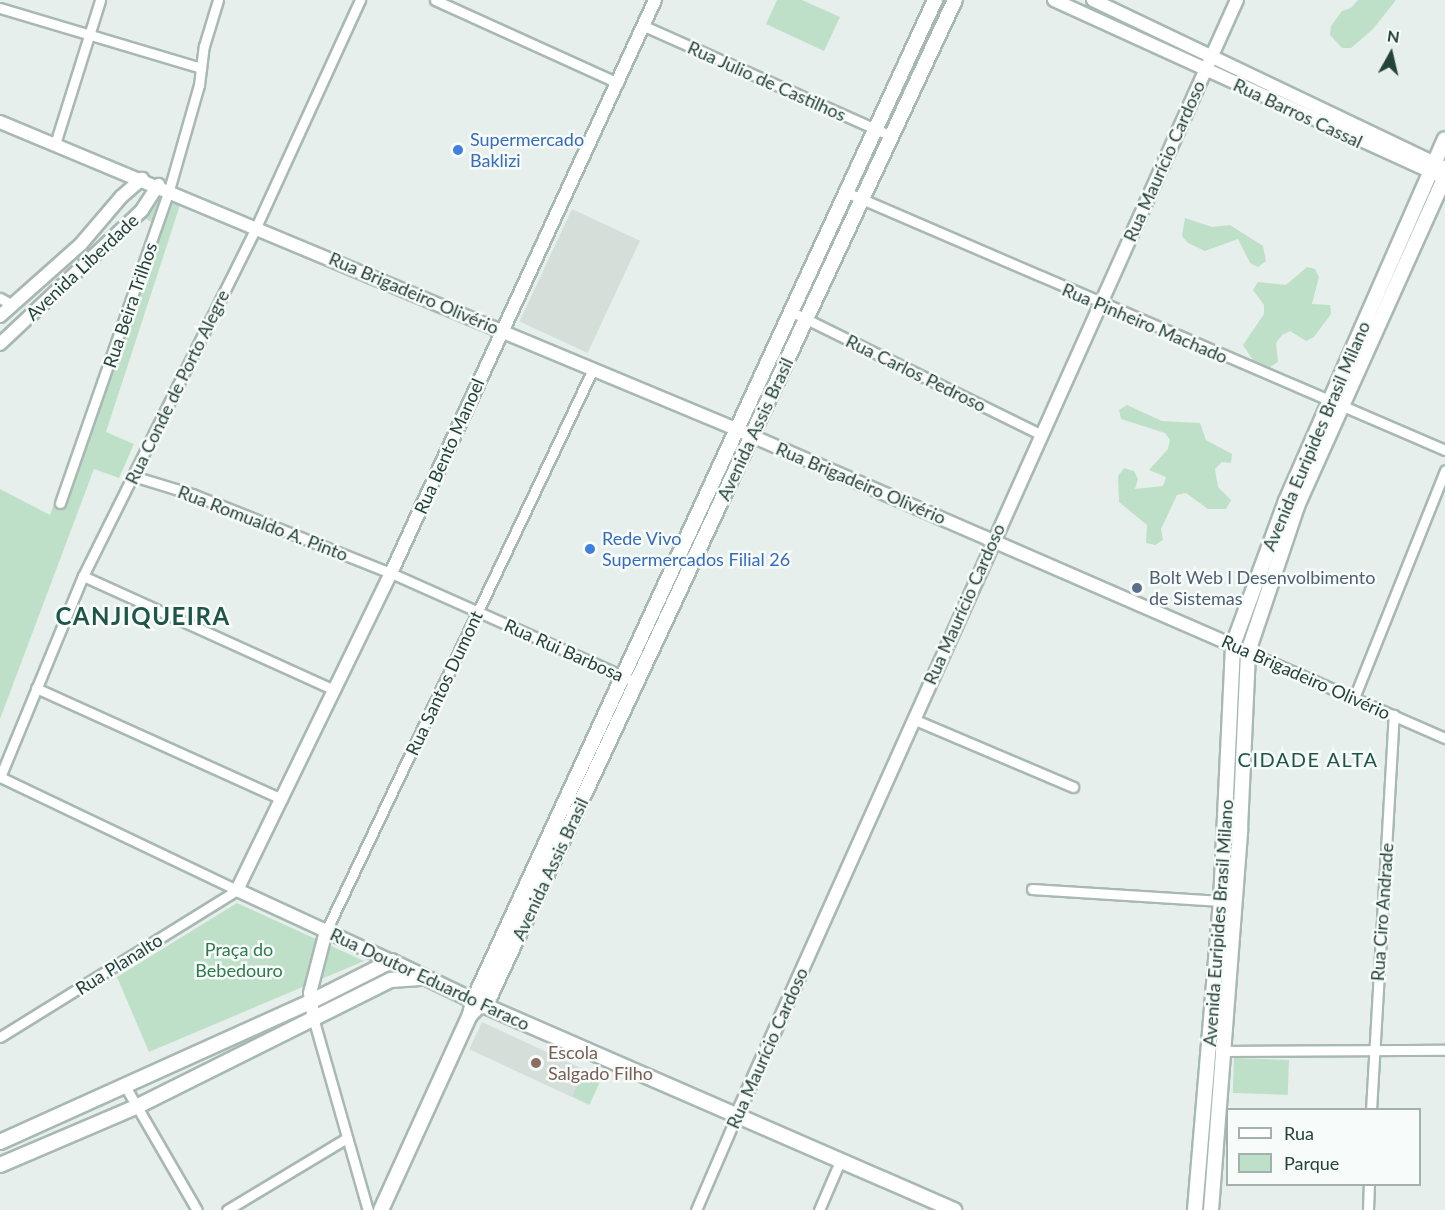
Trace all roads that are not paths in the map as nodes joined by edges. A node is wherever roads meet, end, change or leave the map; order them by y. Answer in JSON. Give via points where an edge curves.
{"nodes":[{"id":1,"x":100,"y":0,"type":"edge"},
{"id":2,"x":218,"y":0,"type":"edge"},
{"id":3,"x":360,"y":0,"type":"edge"},
{"id":4,"x":435,"y":0,"type":"edge"},
{"id":5,"x":655,"y":0,"type":"edge"},
{"id":6,"x":935,"y":0,"type":"edge"},
{"id":7,"x":955,"y":0,"type":"edge"},
{"id":8,"x":1054,"y":0,"type":"edge"},
{"id":9,"x":1093,"y":0,"type":"edge"},
{"id":10,"x":1237,"y":0,"type":"edge"},
{"id":11,"x":1105,"y":6,"type":"junction"},
{"id":12,"x":0,"y":8,"type":"edge"},
{"id":13,"x":1097,"y":20,"type":"junction"},
{"id":14,"x":644,"y":26,"type":"junction"},
{"id":15,"x":88,"y":37,"type":"junction"},
{"id":16,"x":1211,"y":57,"type":"junction"},
{"id":17,"x":201,"y":68,"type":"junction"},
{"id":18,"x":1205,"y":70,"type":"junction"},
{"id":19,"x":618,"y":83,"type":"junction"},
{"id":20,"x":1305,"y":101,"type":"junction"},
{"id":21,"x":1299,"y":113,"type":"junction"},
{"id":22,"x":0,"y":122,"type":"edge"},
{"id":23,"x":876,"y":131,"type":"junction"},
{"id":24,"x":891,"y":136,"type":"junction"},
{"id":25,"x":1445,"y":139,"type":"edge"},
{"id":26,"x":56,"y":144,"type":"junction"},
{"id":27,"x":1437,"y":168,"type":"edge"},
{"id":28,"x":1445,"y":176,"type":"edge"},
{"id":29,"x":142,"y":179,"type":"junction"},
{"id":30,"x":163,"y":187,"type":"junction"},
{"id":31,"x":848,"y":193,"type":"junction"},
{"id":32,"x":862,"y":199,"type":"junction"},
{"id":33,"x":256,"y":227,"type":"junction"},
{"id":34,"x":1398,"y":264,"type":"junction"},
{"id":35,"x":50,"y":272,"type":"junction"},
{"id":36,"x":63,"y":285,"type":"junction"},
{"id":37,"x":0,"y":298,"type":"edge"},
{"id":38,"x":1099,"y":304,"type":"junction"},
{"id":39,"x":12,"y":305,"type":"junction"},
{"id":40,"x":792,"y":312,"type":"junction"},
{"id":41,"x":0,"y":316,"type":"edge"},
{"id":42,"x":806,"y":319,"type":"junction"},
{"id":43,"x":501,"y":330,"type":"junction"},
{"id":44,"x":0,"y":344,"type":"edge"},
{"id":45,"x":593,"y":369,"type":"junction"},
{"id":46,"x":1336,"y":404,"type":"junction"},
{"id":47,"x":738,"y":430,"type":"junction"},
{"id":48,"x":1040,"y":434,"type":"junction"},
{"id":49,"x":752,"y":436,"type":"junction"},
{"id":50,"x":1445,"y":450,"type":"edge"},
{"id":51,"x":1445,"y":471,"type":"edge"},
{"id":52,"x":133,"y":476,"type":"junction"},
{"id":53,"x":60,"y":503,"type":"dead end"},
{"id":54,"x":1292,"y":503,"type":"junction"},
{"id":55,"x":992,"y":540,"type":"junction"},
{"id":56,"x":391,"y":573,"type":"junction"},
{"id":57,"x":83,"y":576,"type":"junction"},
{"id":58,"x":666,"y":584,"type":"junction"},
{"id":59,"x":680,"y":591,"type":"junction"},
{"id":60,"x":477,"y":612,"type":"junction"},
{"id":61,"x":1233,"y":645,"type":"junction"},
{"id":62,"x":1248,"y":652,"type":"junction"},
{"id":63,"x":624,"y":677,"type":"junction"},
{"id":64,"x":638,"y":683,"type":"junction"},
{"id":65,"x":36,"y":688,"type":"junction"},
{"id":66,"x":334,"y":690,"type":"junction"},
{"id":67,"x":1354,"y":698,"type":"junction"},
{"id":68,"x":1394,"y":715,"type":"junction"},
{"id":69,"x":913,"y":719,"type":"junction"},
{"id":70,"x":1445,"y":738,"type":"edge"},
{"id":71,"x":0,"y":777,"type":"edge"},
{"id":72,"x":576,"y":780,"type":"junction"},
{"id":73,"x":589,"y":787,"type":"junction"},
{"id":74,"x":1073,"y":787,"type":"dead end"},
{"id":75,"x":282,"y":799,"type":"junction"},
{"id":76,"x":1226,"y":828,"type":"junction"},
{"id":77,"x":1240,"y":829,"type":"junction"},
{"id":78,"x":1032,"y":889,"type":"dead end"},
{"id":79,"x":237,"y":890,"type":"junction"},
{"id":80,"x":1221,"y":901,"type":"junction"},
{"id":81,"x":517,"y":923,"type":"junction"},
{"id":82,"x":326,"y":931,"type":"junction"},
{"id":83,"x":391,"y":961,"type":"junction"},
{"id":84,"x":428,"y":979,"type":"junction"},
{"id":85,"x":1213,"y":983,"type":"junction"},
{"id":86,"x":1228,"y":984,"type":"junction"},
{"id":87,"x":310,"y":1002,"type":"junction"},
{"id":88,"x":475,"y":1007,"type":"junction"},
{"id":89,"x":314,"y":1021,"type":"junction"},
{"id":90,"x":0,"y":1037,"type":"edge"},
{"id":91,"x":1209,"y":1050,"type":"junction"},
{"id":92,"x":1373,"y":1050,"type":"junction"},
{"id":93,"x":1445,"y":1050,"type":"edge"},
{"id":94,"x":1224,"y":1051,"type":"junction"},
{"id":95,"x":125,"y":1086,"type":"junction"},
{"id":96,"x":1205,"y":1098,"type":"junction"},
{"id":97,"x":1220,"y":1100,"type":"junction"},
{"id":98,"x":136,"y":1107,"type":"junction"},
{"id":99,"x":1371,"y":1108,"type":"edge"},
{"id":100,"x":737,"y":1114,"type":"junction"},
{"id":101,"x":347,"y":1138,"type":"junction"},
{"id":102,"x":0,"y":1142,"type":"edge"},
{"id":103,"x":841,"y":1159,"type":"junction"},
{"id":104,"x":0,"y":1165,"type":"edge"},
{"id":105,"x":1369,"y":1186,"type":"edge"},
{"id":106,"x":1195,"y":1209,"type":"edge"},
{"id":107,"x":1211,"y":1209,"type":"edge"},
{"id":108,"x":197,"y":1210,"type":"edge"},
{"id":109,"x":227,"y":1210,"type":"edge"},
{"id":110,"x":368,"y":1210,"type":"edge"},
{"id":111,"x":381,"y":1210,"type":"edge"},
{"id":112,"x":696,"y":1210,"type":"edge"},
{"id":113,"x":819,"y":1210,"type":"edge"},
{"id":114,"x":954,"y":1210,"type":"edge"},
{"id":115,"x":1368,"y":1210,"type":"edge"}],
"edges":[{"from":1,"to":15,"type":"street"},
{"from":2,"to":17,"type":"street","name":"Rua Beira Trilhos"},
{"from":3,"to":33,"type":"street","name":"Rua Conde de Porto Alegre"},
{"from":4,"to":19,"type":"street"},
{"from":5,"to":14,"type":"street","name":"Rua Bento Manoel"},
{"from":6,"to":23,"type":"main road","name":"Avenida Assis Brasil"},
{"from":7,"to":24,"type":"main road","name":"Avenida Assis Brasil"},
{"from":8,"to":13,"type":"street","name":"Rua Barros Cassal"},
{"from":9,"to":11,"type":"street","name":"Rua Barros Cassal"},
{"from":10,"to":16,"type":"street","name":"Rua Maurício Cardoso"},
{"from":11,"to":13,"type":"street"},
{"from":11,"to":16,"type":"street","name":"Rua Barros Cassal"},
{"from":12,"to":15,"type":"street"},
{"from":13,"to":18,"type":"street","name":"Rua Barros Cassal"},
{"from":14,"to":19,"type":"street","name":"Rua Bento Manoel"},
{"from":14,"to":23,"type":"street","name":"Rua Julio de Castilhos"},
{"from":15,"to":17,"type":"street"},
{"from":15,"to":26,"type":"street"},
{"from":16,"to":18,"type":"street","name":"Rua Maurício Cardoso"},
{"from":16,"to":20,"type":"street","name":"Rua Barros Cassal"},
{"from":17,"to":30,"type":"street","name":"Rua Beira Trilhos"},
{"from":18,"to":21,"type":"street","name":"Rua Barros Cassal"},
{"from":18,"to":38,"type":"street","name":"Rua Maurício Cardoso"},
{"from":19,"to":43,"type":"street","name":"Rua Bento Manoel"},
{"from":20,"to":21,"type":"street"},
{"from":20,"to":27,"type":"street","name":"Rua Barros Cassal"},
{"from":21,"to":27,"type":"street","name":"Rua Barros Cassal"},
{"from":22,"to":26,"type":"street","name":"Rua Brigadeiro Olivério"},
{"from":23,"to":24,"type":"street","name":"Rua Julio de Castilhos"},
{"from":23,"to":31,"type":"main road","name":"Avenida Assis Brasil"},
{"from":24,"to":32,"type":"main road","name":"Avenida Assis Brasil"},
{"from":25,"to":27,"type":"main road","name":"Avenida Euripides Brasil Milano"},
{"from":26,"to":29,"type":"street","name":"Rua Brigadeiro Olivério"},
{"from":27,"to":28,"type":"street","name":"Rua Barros Cassal"},
{"from":27,"to":34,"type":"main road","name":"Avenida Euripides Brasil Milano"},
{"from":28,"to":34,"type":"main road","name":"Avenida Euripides Brasil Milano"},
{"from":29,"to":30,"type":"street","name":"Rua Brigadeiro Olivério"},
{"from":29,"to":35,"type":"street","name":"Avenida Liberdade"},
{"from":30,"to":33,"type":"street","name":"Rua Brigadeiro Olivério"},
{"from":30,"to":36,"type":"street","name":"Avenida Liberdade"},
{"from":30,"to":53,"type":"street","name":"Rua Beira Trilhos"},
{"from":31,"to":32,"type":"street","name":"Rua Pinheiro Machado"},
{"from":31,"to":40,"type":"main road","name":"Avenida Assis Brasil"},
{"from":32,"to":38,"type":"street","name":"Rua Pinheiro Machado"},
{"from":32,"to":42,"type":"main road","name":"Avenida Assis Brasil"},
{"from":33,"to":43,"type":"street","name":"Rua Brigadeiro Olivério"},
{"from":33,"to":52,"type":"street","name":"Rua Conde de Porto Alegre"},
{"from":34,"to":46,"type":"main road","name":"Avenida Euripides Brasil Milano"},
{"from":35,"to":36,"type":"street"},
{"from":35,"to":39,"type":"street","name":"Avenida Liberdade"},
{"from":36,"to":44,"type":"street","name":"Avenida Liberdade"},
{"from":37,"to":39,"type":"street"},
{"from":38,"to":46,"type":"street","name":"Rua Pinheiro Machado"},
{"from":38,"to":48,"type":"street","name":"Rua Maurício Cardoso"},
{"from":39,"to":41,"type":"street","name":"Avenida Liberdade"},
{"from":40,"to":42,"type":"street","name":"Rua Carlos Pedroso"},
{"from":40,"to":47,"type":"main road","name":"Avenida Assis Brasil"},
{"from":42,"to":48,"type":"street","name":"Rua Carlos Pedroso"},
{"from":42,"to":49,"type":"main road","name":"Avenida Assis Brasil"},
{"from":43,"to":45,"type":"street","name":"Rua Brigadeiro Olivério"},
{"from":43,"to":56,"type":"street","name":"Rua Bento Manoel"},
{"from":45,"to":47,"type":"street","name":"Rua Brigadeiro Olivério"},
{"from":45,"to":60,"type":"street","name":"Rua Santos Dumont"},
{"from":46,"to":50,"type":"street","name":"Rua Pinheiro Machado"},
{"from":46,"to":54,"type":"main road","name":"Avenida Euripides Brasil Milano"},
{"from":47,"to":49,"type":"street","name":"Rua Brigadeiro Olivério"},
{"from":47,"to":58,"type":"main road","name":"Avenida Assis Brasil"},
{"from":48,"to":55,"type":"street","name":"Rua Maurício Cardoso"},
{"from":49,"to":55,"type":"street","name":"Rua Brigadeiro Olivério"},
{"from":49,"to":59,"type":"main road","name":"Avenida Assis Brasil"},
{"from":51,"to":67,"type":"street"},
{"from":52,"to":56,"type":"street","name":"Rua Romualdo A. Pinto","via":[[192,494]]},
{"from":52,"to":57,"type":"street","name":"Rua Conde de Porto Alegre"},
{"from":54,"to":61,"type":"main road","name":"Avenida Euripides Brasil Milano"},
{"from":54,"to":62,"type":"main road","name":"Avenida Euripides Brasil Milano"},
{"from":55,"to":61,"type":"street","name":"Rua Brigadeiro Olivério"},
{"from":55,"to":69,"type":"street","name":"Rua Maurício Cardoso"},
{"from":56,"to":60,"type":"street","name":"Rua Rui Barbosa"},
{"from":56,"to":66,"type":"street","name":"Rua Bento Manoel"},
{"from":57,"to":65,"type":"street","name":"Rua Conde de Porto Alegre"},
{"from":57,"to":66,"type":"street"},
{"from":58,"to":59,"type":"main road"},
{"from":58,"to":63,"type":"main road","name":"Avenida Assis Brasil"},
{"from":59,"to":64,"type":"main road","name":"Avenida Assis Brasil"},
{"from":60,"to":63,"type":"street","name":"Rua Rui Barbosa"},
{"from":60,"to":82,"type":"street","name":"Rua Santos Dumont"},
{"from":61,"to":62,"type":"street","name":"Rua Brigadeiro Olivério"},
{"from":61,"to":76,"type":"main road","name":"Avenida Euripides Brasil Milano"},
{"from":62,"to":67,"type":"street","name":"Rua Brigadeiro Olivério"},
{"from":62,"to":77,"type":"main road","name":"Avenida Euripides Brasil Milano"},
{"from":63,"to":64,"type":"street","name":"Rua Rui Barbosa"},
{"from":63,"to":72,"type":"main road","name":"Avenida Assis Brasil"},
{"from":64,"to":73,"type":"main road","name":"Avenida Assis Brasil"},
{"from":65,"to":71,"type":"street","name":"Rua Conde de Porto Alegre"},
{"from":65,"to":75,"type":"street"},
{"from":66,"to":75,"type":"street","name":"Rua Bento Manoel"},
{"from":67,"to":68,"type":"street","name":"Rua Brigadeiro Olivério"},
{"from":68,"to":70,"type":"street","name":"Rua Brigadeiro Olivério"},
{"from":68,"to":92,"type":"street","name":"Rua Ciro Andrade"},
{"from":69,"to":74,"type":"street"},
{"from":69,"to":100,"type":"street","name":"Rua Maurício Cardoso"},
{"from":71,"to":79,"type":"street"},
{"from":72,"to":73,"type":"main road"},
{"from":72,"to":81,"type":"main road","name":"Avenida Assis Brasil"},
{"from":73,"to":81,"type":"main road","name":"Avenida Assis Brasil"},
{"from":75,"to":79,"type":"street","name":"Rua Bento Manoel"},
{"from":76,"to":77,"type":"main road"},
{"from":76,"to":80,"type":"main road","name":"Avenida Euripides Brasil Milano"},
{"from":77,"to":86,"type":"main road","name":"Avenida Euripides Brasil Milano"},
{"from":78,"to":80,"type":"street"},
{"from":79,"to":82,"type":"street","name":"Rua Doutor Eduardo Faraco"},
{"from":79,"to":90,"type":"street","name":"Rua Planalto"},
{"from":80,"to":85,"type":"main road","name":"Avenida Euripides Brasil Milano"},
{"from":81,"to":88,"type":"main road","name":"Avenida Assis Brasil"},
{"from":82,"to":83,"type":"street","name":"Rua Doutor Eduardo Faraco"},
{"from":82,"to":87,"type":"street","name":"Rua Santos Dumont"},
{"from":83,"to":84,"type":"main road","name":"Rua Doutor Eduardo Faraco"},
{"from":83,"to":87,"type":"main road"},
{"from":84,"to":88,"type":"main road","name":"Rua Doutor Eduardo Faraco"},
{"from":84,"to":89,"type":"main road","via":[[406,976],[391,980]]},
{"from":85,"to":86,"type":"main road"},
{"from":85,"to":91,"type":"main road","name":"Avenida Euripides Brasil Milano"},
{"from":86,"to":94,"type":"main road","name":"Avenida Euripides Brasil Milano"},
{"from":87,"to":89,"type":"street"},
{"from":87,"to":95,"type":"main road"},
{"from":88,"to":100,"type":"main road","name":"Rua Doutor Eduardo Faraco"},
{"from":88,"to":111,"type":"main road","name":"Avenida Assis Brasil"},
{"from":89,"to":98,"type":"main road"},
{"from":89,"to":101,"type":"street"},
{"from":91,"to":94,"type":"street"},
{"from":91,"to":96,"type":"main road","name":"Avenida Euripides Brasil Milano"},
{"from":92,"to":93,"type":"street"},
{"from":92,"to":94,"type":"street"},
{"from":92,"to":99,"type":"street","name":"Rua Ciro Andrade"},
{"from":94,"to":97,"type":"main road","name":"Avenida Euripides Brasil Milano"},
{"from":95,"to":98,"type":"street"},
{"from":95,"to":102,"type":"main road"},
{"from":96,"to":97,"type":"main road"},
{"from":96,"to":106,"type":"main road","name":"Avenida Euripides Brasil Milano"},
{"from":97,"to":107,"type":"main road","name":"Avenida Euripides Brasil Milano"},
{"from":98,"to":104,"type":"main road"},
{"from":98,"to":108,"type":"street"},
{"from":100,"to":103,"type":"main road","name":"Rua Doutor Eduardo Faraco"},
{"from":100,"to":112,"type":"street","name":"Rua Maurício Cardoso"},
{"from":101,"to":109,"type":"street"},
{"from":101,"to":110,"type":"street"},
{"from":103,"to":113,"type":"street"},
{"from":103,"to":114,"type":"main road","name":"Rua Doutor Eduardo Faraco"},
{"from":105,"to":115,"type":"street"},
{"from":106,"to":107,"type":"main road"}]}
